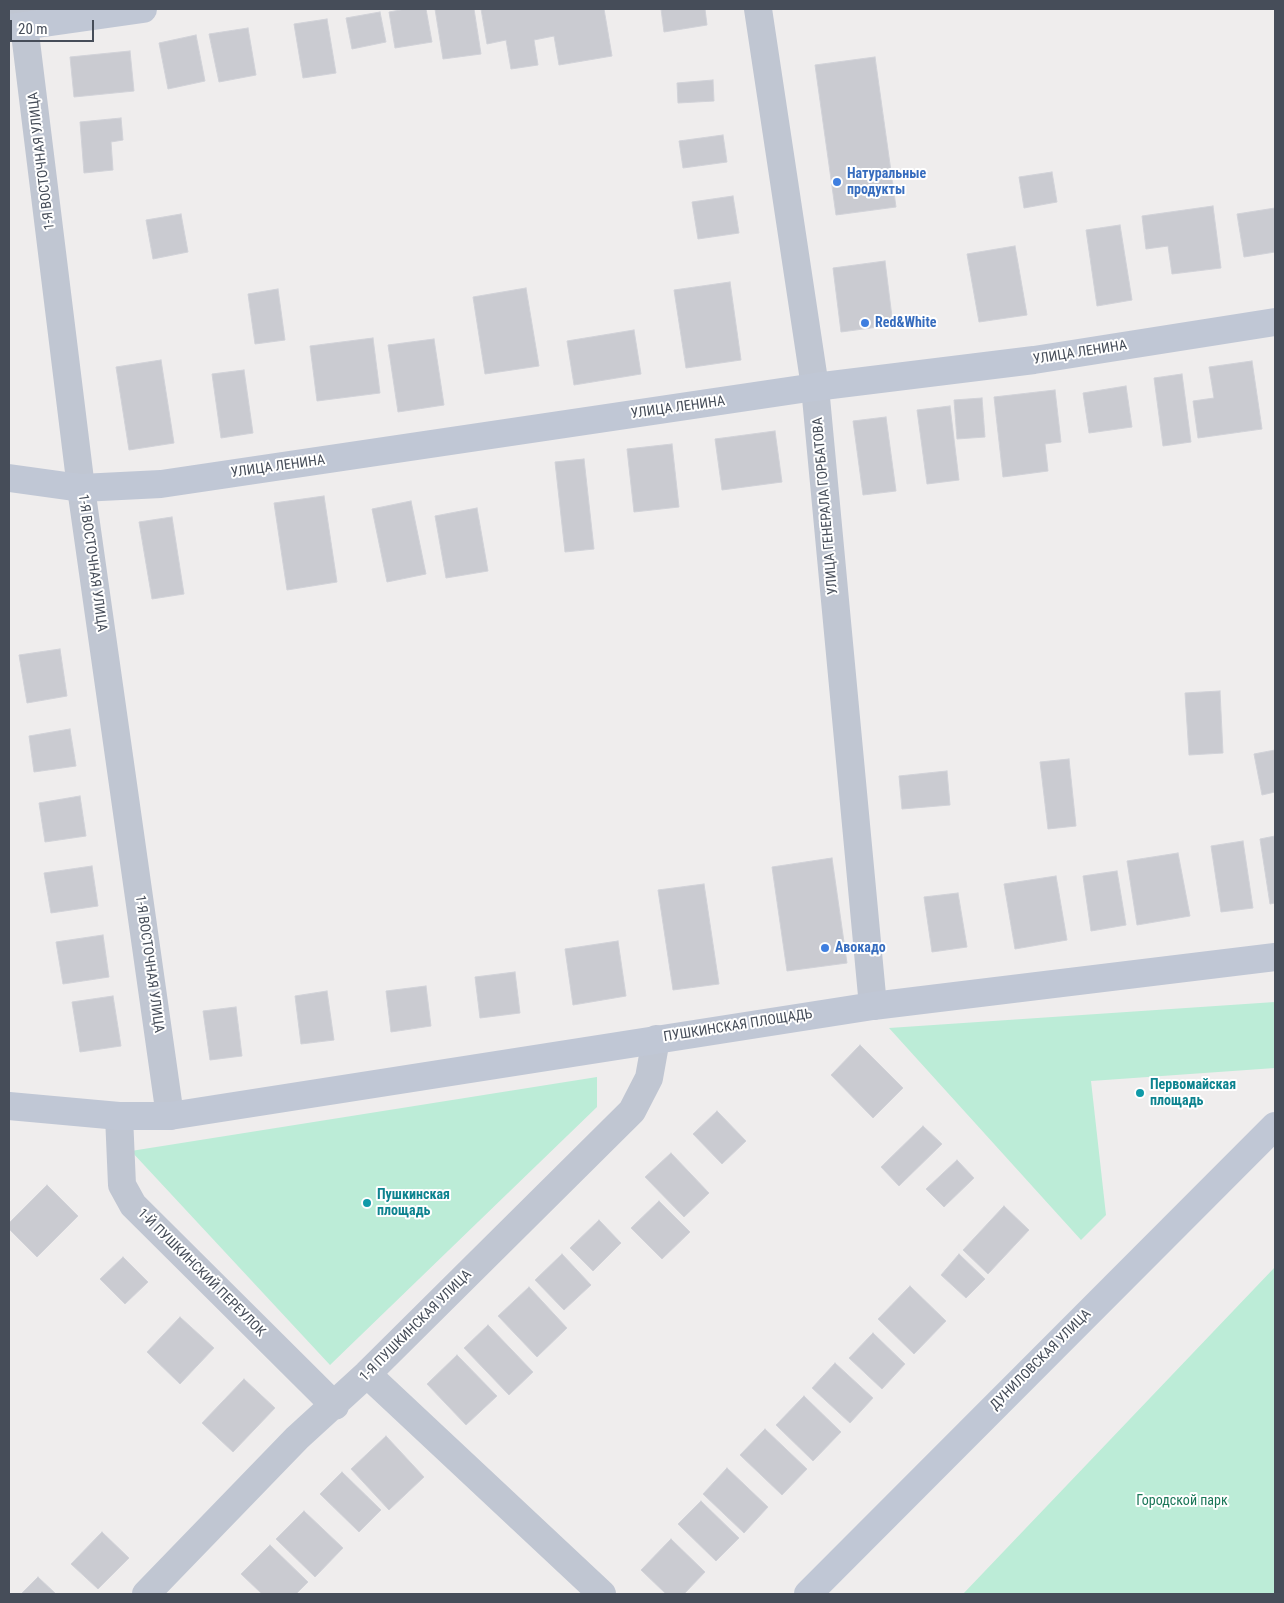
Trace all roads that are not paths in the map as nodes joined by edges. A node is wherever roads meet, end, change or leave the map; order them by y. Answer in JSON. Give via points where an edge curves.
{"nodes":[{"id":1,"x":143,"y":9,"type":"edge"},
{"id":2,"x":758,"y":9,"type":"edge"},
{"id":3,"x":19,"y":21,"type":"edge"},
{"id":4,"x":1275,"y":322,"type":"edge"},
{"id":5,"x":815,"y":387,"type":"junction"},
{"id":6,"x":9,"y":478,"type":"edge"},
{"id":7,"x":81,"y":488,"type":"junction"},
{"id":8,"x":1275,"y":956,"type":"edge"},
{"id":9,"x":873,"y":1006,"type":"junction"},
{"id":10,"x":656,"y":1039,"type":"junction"},
{"id":11,"x":9,"y":1106,"type":"edge"},
{"id":12,"x":119,"y":1116,"type":"junction"},
{"id":13,"x":170,"y":1116,"type":"junction"},
{"id":14,"x":1275,"y":1126,"type":"edge"},
{"id":15,"x":367,"y":1374,"type":"junction"},
{"id":16,"x":335,"y":1406,"type":"junction"},
{"id":17,"x":146,"y":1594,"type":"edge"},
{"id":18,"x":602,"y":1594,"type":"edge"},
{"id":19,"x":808,"y":1594,"type":"edge"}],
"edges":[{"from":1,"to":3,"type":"main road"},
{"from":2,"to":5,"type":"street","name":"УЛИЦА ГЕНЕРАЛА ГОРБАТОВА"},
{"from":3,"to":7,"type":"street","name":"1-Я ВОСТОЧНАЯ УЛИЦА"},
{"from":4,"to":5,"type":"main road","name":"УЛИЦА ЛЕНИНА","via":[[1034,360]]},
{"from":5,"to":7,"type":"main road","name":"УЛИЦА ЛЕНИНА","via":[[161,484]]},
{"from":5,"to":9,"type":"street","name":"УЛИЦА ГЕНЕРАЛА ГОРБАТОВА"},
{"from":6,"to":7,"type":"main road","name":"УЛИЦА ЛЕНИНА"},
{"from":7,"to":13,"type":"street","name":"1-Я ВОСТОЧНАЯ УЛИЦА"},
{"from":8,"to":9,"type":"main road"},
{"from":9,"to":10,"type":"main road","name":"ПУШКИНСКАЯ ПЛОЩАДЬ"},
{"from":10,"to":13,"type":"main road","name":"ПУШКИНСКАЯ ПЛОЩАДЬ"},
{"from":10,"to":15,"type":"street","name":"1-Я ПУШКИНСКАЯ УЛИЦА","via":[[649,1078],[632,1111]]},
{"from":11,"to":12,"type":"main road","name":"ПУШКИНСКАЯ ПЛОЩАДЬ"},
{"from":12,"to":13,"type":"main road","name":"ПУШКИНСКАЯ ПЛОЩАДЬ"},
{"from":12,"to":16,"type":"street","name":"1-Й ПУШКИНСКИЙ ПЕРЕУЛОК","via":[[122,1185],[133,1205]]},
{"from":14,"to":19,"type":"main road","name":"ДУНИЛОВСКАЯ УЛИЦА"},
{"from":15,"to":16,"type":"street","name":"1-Я ПУШКИНСКАЯ УЛИЦА"},
{"from":15,"to":18,"type":"street"},
{"from":16,"to":17,"type":"street","name":"1-Я ПУШКИНСКАЯ УЛИЦА","via":[[296,1438]]}]}
